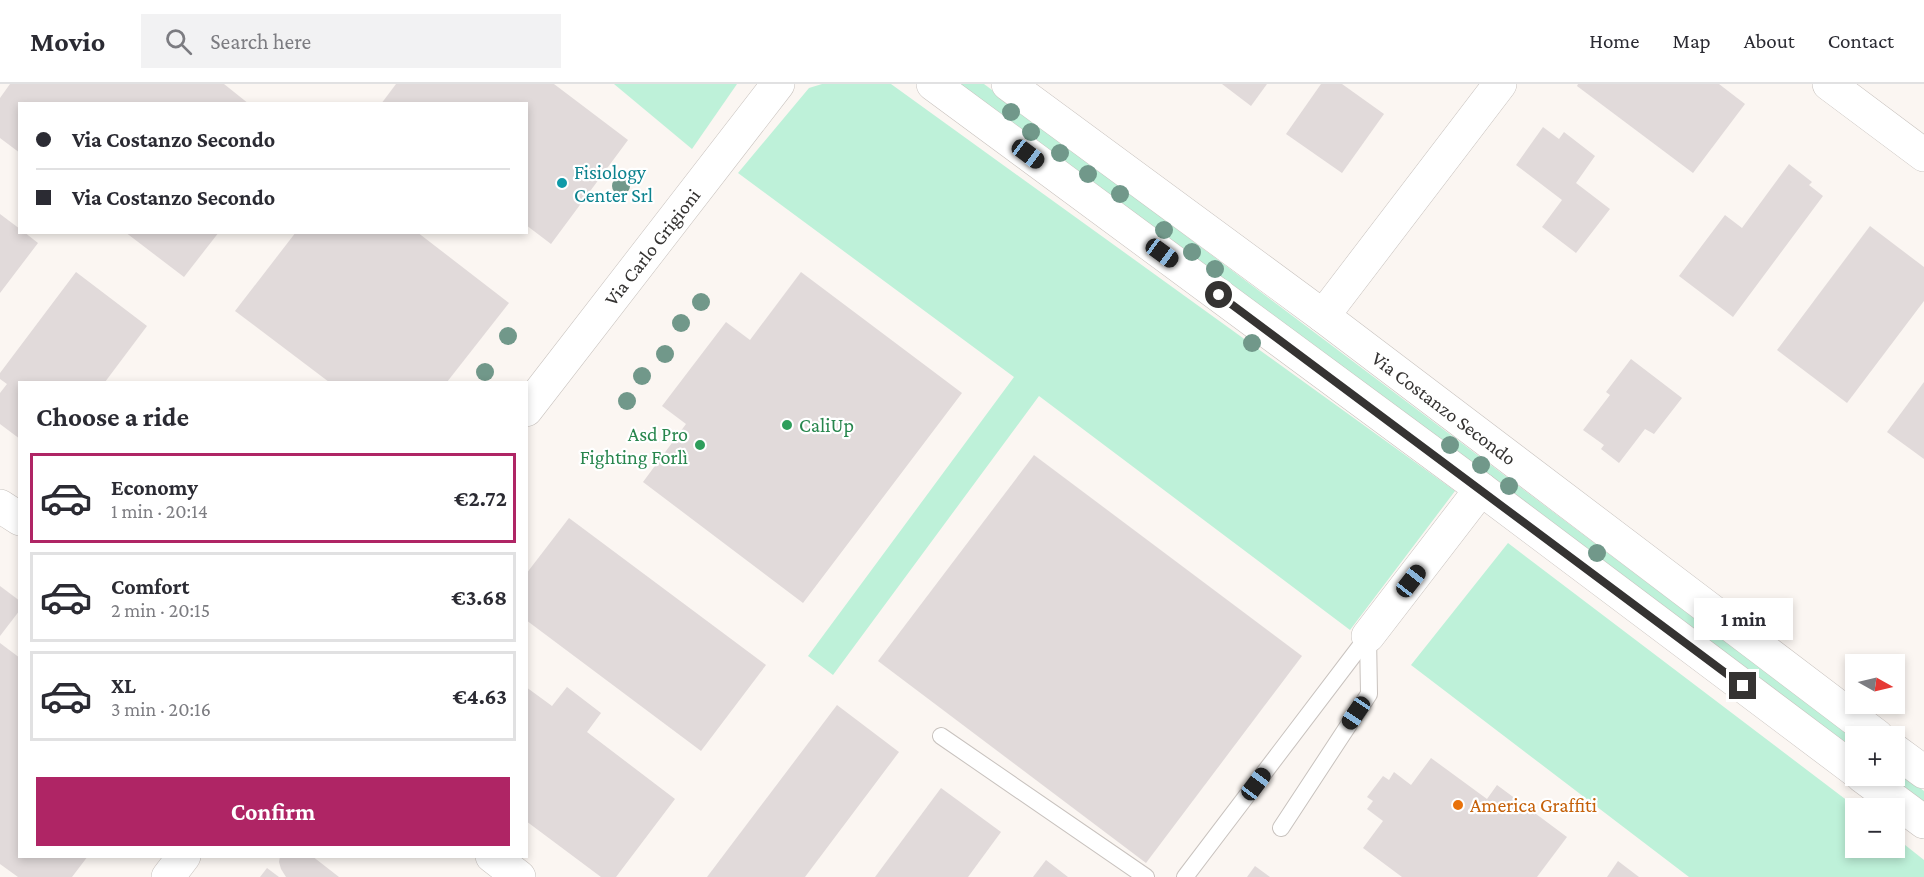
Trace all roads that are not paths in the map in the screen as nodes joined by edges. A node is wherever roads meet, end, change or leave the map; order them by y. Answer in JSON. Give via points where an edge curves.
{"nodes":[{"id":1,"x":778,"y":84,"type":"edge"},
{"id":2,"x":933,"y":84,"type":"edge"},
{"id":3,"x":1008,"y":84,"type":"edge"},
{"id":4,"x":1500,"y":84,"type":"edge"},
{"id":5,"x":1829,"y":84,"type":"edge"},
{"id":6,"x":1924,"y":155,"type":"edge"},
{"id":7,"x":1323,"y":316,"type":"junction"},
{"id":8,"x":528,"y":407,"type":"edge"},
{"id":9,"x":1481,"y":489,"type":"junction"},
{"id":10,"x":0,"y":506,"type":"edge"},
{"id":11,"x":18,"y":518,"type":"edge"},
{"id":12,"x":1368,"y":636,"type":"junction"},
{"id":13,"x":1864,"y":726,"type":"edge"},
{"id":14,"x":941,"y":736,"type":"dead end"},
{"id":15,"x":1905,"y":758,"type":"edge"},
{"id":16,"x":1845,"y":763,"type":"edge"},
{"id":17,"x":1924,"y":772,"type":"edge"},
{"id":18,"x":1875,"y":786,"type":"edge"},
{"id":19,"x":1924,"y":822,"type":"edge"},
{"id":20,"x":1281,"y":828,"type":"dead end"},
{"id":21,"x":182,"y":858,"type":"edge"},
{"id":22,"x":495,"y":858,"type":"edge"},
{"id":23,"x":168,"y":877,"type":"edge"},
{"id":24,"x":519,"y":877,"type":"edge"},
{"id":25,"x":1146,"y":877,"type":"edge"},
{"id":26,"x":1185,"y":877,"type":"edge"}],
"edges":[{"from":1,"to":8,"type":"street","name":"Via Carlo Grigioni"},
{"from":2,"to":9,"type":"street"},
{"from":3,"to":7,"type":"street","name":"Via Costanzo Secondo"},
{"from":4,"to":7,"type":"street"},
{"from":5,"to":6,"type":"street"},
{"from":7,"to":13,"type":"street","name":"Via Costanzo Secondo"},
{"from":9,"to":12,"type":"street"},
{"from":9,"to":16,"type":"street"},
{"from":10,"to":11,"type":"street"},
{"from":12,"to":20,"type":"lane","via":[[1369,694]]},
{"from":12,"to":26,"type":"lane"},
{"from":14,"to":25,"type":"lane"},
{"from":15,"to":17,"type":"street"},
{"from":18,"to":19,"type":"street"},
{"from":21,"to":23,"type":"street"},
{"from":22,"to":24,"type":"street"}]}
